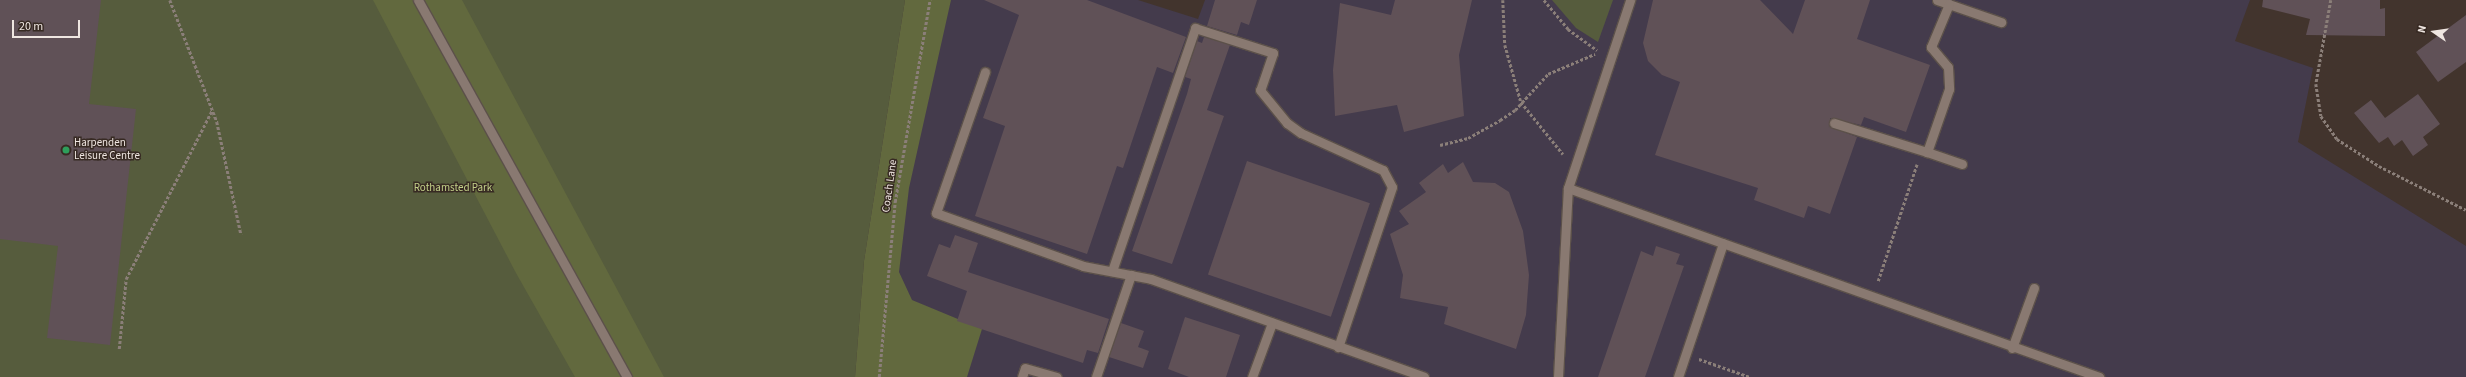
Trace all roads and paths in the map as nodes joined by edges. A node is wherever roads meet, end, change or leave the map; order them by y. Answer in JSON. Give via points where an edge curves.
{"nodes":[{"id":1,"x":170,"y":0,"type":"edge"},
{"id":2,"x":418,"y":0,"type":"edge"},
{"id":3,"x":930,"y":0,"type":"edge"},
{"id":4,"x":1503,"y":0,"type":"edge"},
{"id":5,"x":1544,"y":0,"type":"edge"},
{"id":6,"x":1630,"y":0,"type":"edge"},
{"id":7,"x":1939,"y":0,"type":"edge"},
{"id":8,"x":2331,"y":0,"type":"edge"},
{"id":9,"x":1949,"y":4,"type":"junction"},
{"id":10,"x":2001,"y":22,"type":"dead end"},
{"id":11,"x":985,"y":72,"type":"dead end"},
{"id":12,"x":1521,"y":102,"type":"junction"},
{"id":13,"x":212,"y":110,"type":"junction"},
{"id":14,"x":1834,"y":123,"type":"dead end"},
{"id":15,"x":1440,"y":145,"type":"dead end"},
{"id":16,"x":1924,"y":151,"type":"junction"},
{"id":17,"x":1574,"y":163,"type":"junction"},
{"id":18,"x":1962,"y":164,"type":"dead end"},
{"id":19,"x":1568,"y":188,"type":"junction"},
{"id":20,"x":2466,"y":210,"type":"edge"},
{"id":21,"x":241,"y":234,"type":"dead end"},
{"id":22,"x":1723,"y":243,"type":"junction"},
{"id":23,"x":1112,"y":271,"type":"junction"},
{"id":24,"x":1131,"y":275,"type":"junction"},
{"id":25,"x":2034,"y":288,"type":"dead end"},
{"id":26,"x":1873,"y":297,"type":"junction"},
{"id":27,"x":1272,"y":322,"type":"junction"},
{"id":28,"x":1338,"y":347,"type":"junction"},
{"id":29,"x":2012,"y":348,"type":"junction"},
{"id":30,"x":119,"y":349,"type":"dead end"},
{"id":31,"x":1686,"y":354,"type":"junction"},
{"id":32,"x":627,"y":377,"type":"edge"},
{"id":33,"x":879,"y":377,"type":"edge"},
{"id":34,"x":1022,"y":377,"type":"edge"},
{"id":35,"x":1057,"y":377,"type":"edge"},
{"id":36,"x":1096,"y":377,"type":"edge"},
{"id":37,"x":1252,"y":377,"type":"edge"},
{"id":38,"x":1424,"y":377,"type":"edge"},
{"id":39,"x":1558,"y":377,"type":"edge"},
{"id":40,"x":1678,"y":377,"type":"edge"},
{"id":41,"x":1750,"y":377,"type":"edge"},
{"id":42,"x":2099,"y":377,"type":"edge"}],
"edges":[{"from":1,"to":13,"type":"path"},
{"from":2,"to":32,"type":"lane"},
{"from":3,"to":33,"type":"path","name":"Coach Lane","via":[[895,202]]},
{"from":4,"to":12,"type":"path","via":[[1505,45]]},
{"from":5,"to":12,"type":"path","via":[[1568,29],[1601,52],[1571,62],[1548,74]]},
{"from":6,"to":17,"type":"lane"},
{"from":7,"to":9,"type":"lane"},
{"from":8,"to":20,"type":"path","via":[[2316,84],[2321,116],[2336,139],[2379,166]]},
{"from":9,"to":10,"type":"lane"},
{"from":9,"to":16,"type":"lane","via":[[1931,47],[1948,67],[1949,89]]},
{"from":11,"to":23,"type":"lane","via":[[936,213],[1083,266]]},
{"from":12,"to":15,"type":"path","via":[[1510,113],[1468,138]]},
{"from":12,"to":17,"type":"path","via":[[1557,150]]},
{"from":13,"to":21,"type":"path"},
{"from":13,"to":30,"type":"path","via":[[126,279]]},
{"from":14,"to":16,"type":"lane"},
{"from":16,"to":18,"type":"lane"},
{"from":16,"to":26,"type":"path"},
{"from":17,"to":19,"type":"lane"},
{"from":19,"to":22,"type":"lane"},
{"from":19,"to":39,"type":"lane"},
{"from":22,"to":26,"type":"lane"},
{"from":22,"to":31,"type":"lane"},
{"from":23,"to":24,"type":"lane"},
{"from":23,"to":28,"type":"lane","via":[[1195,28],[1273,53],[1260,90],[1287,123],[1301,133],[1383,170],[1392,187]]},
{"from":24,"to":27,"type":"lane"},
{"from":24,"to":36,"type":"lane"},
{"from":25,"to":29,"type":"lane"},
{"from":26,"to":29,"type":"lane"},
{"from":27,"to":28,"type":"lane"},
{"from":27,"to":37,"type":"lane"},
{"from":28,"to":38,"type":"lane"},
{"from":29,"to":42,"type":"lane"},
{"from":31,"to":40,"type":"lane"},
{"from":31,"to":41,"type":"path"},
{"from":34,"to":35,"type":"lane","via":[[1025,368]]}]}
